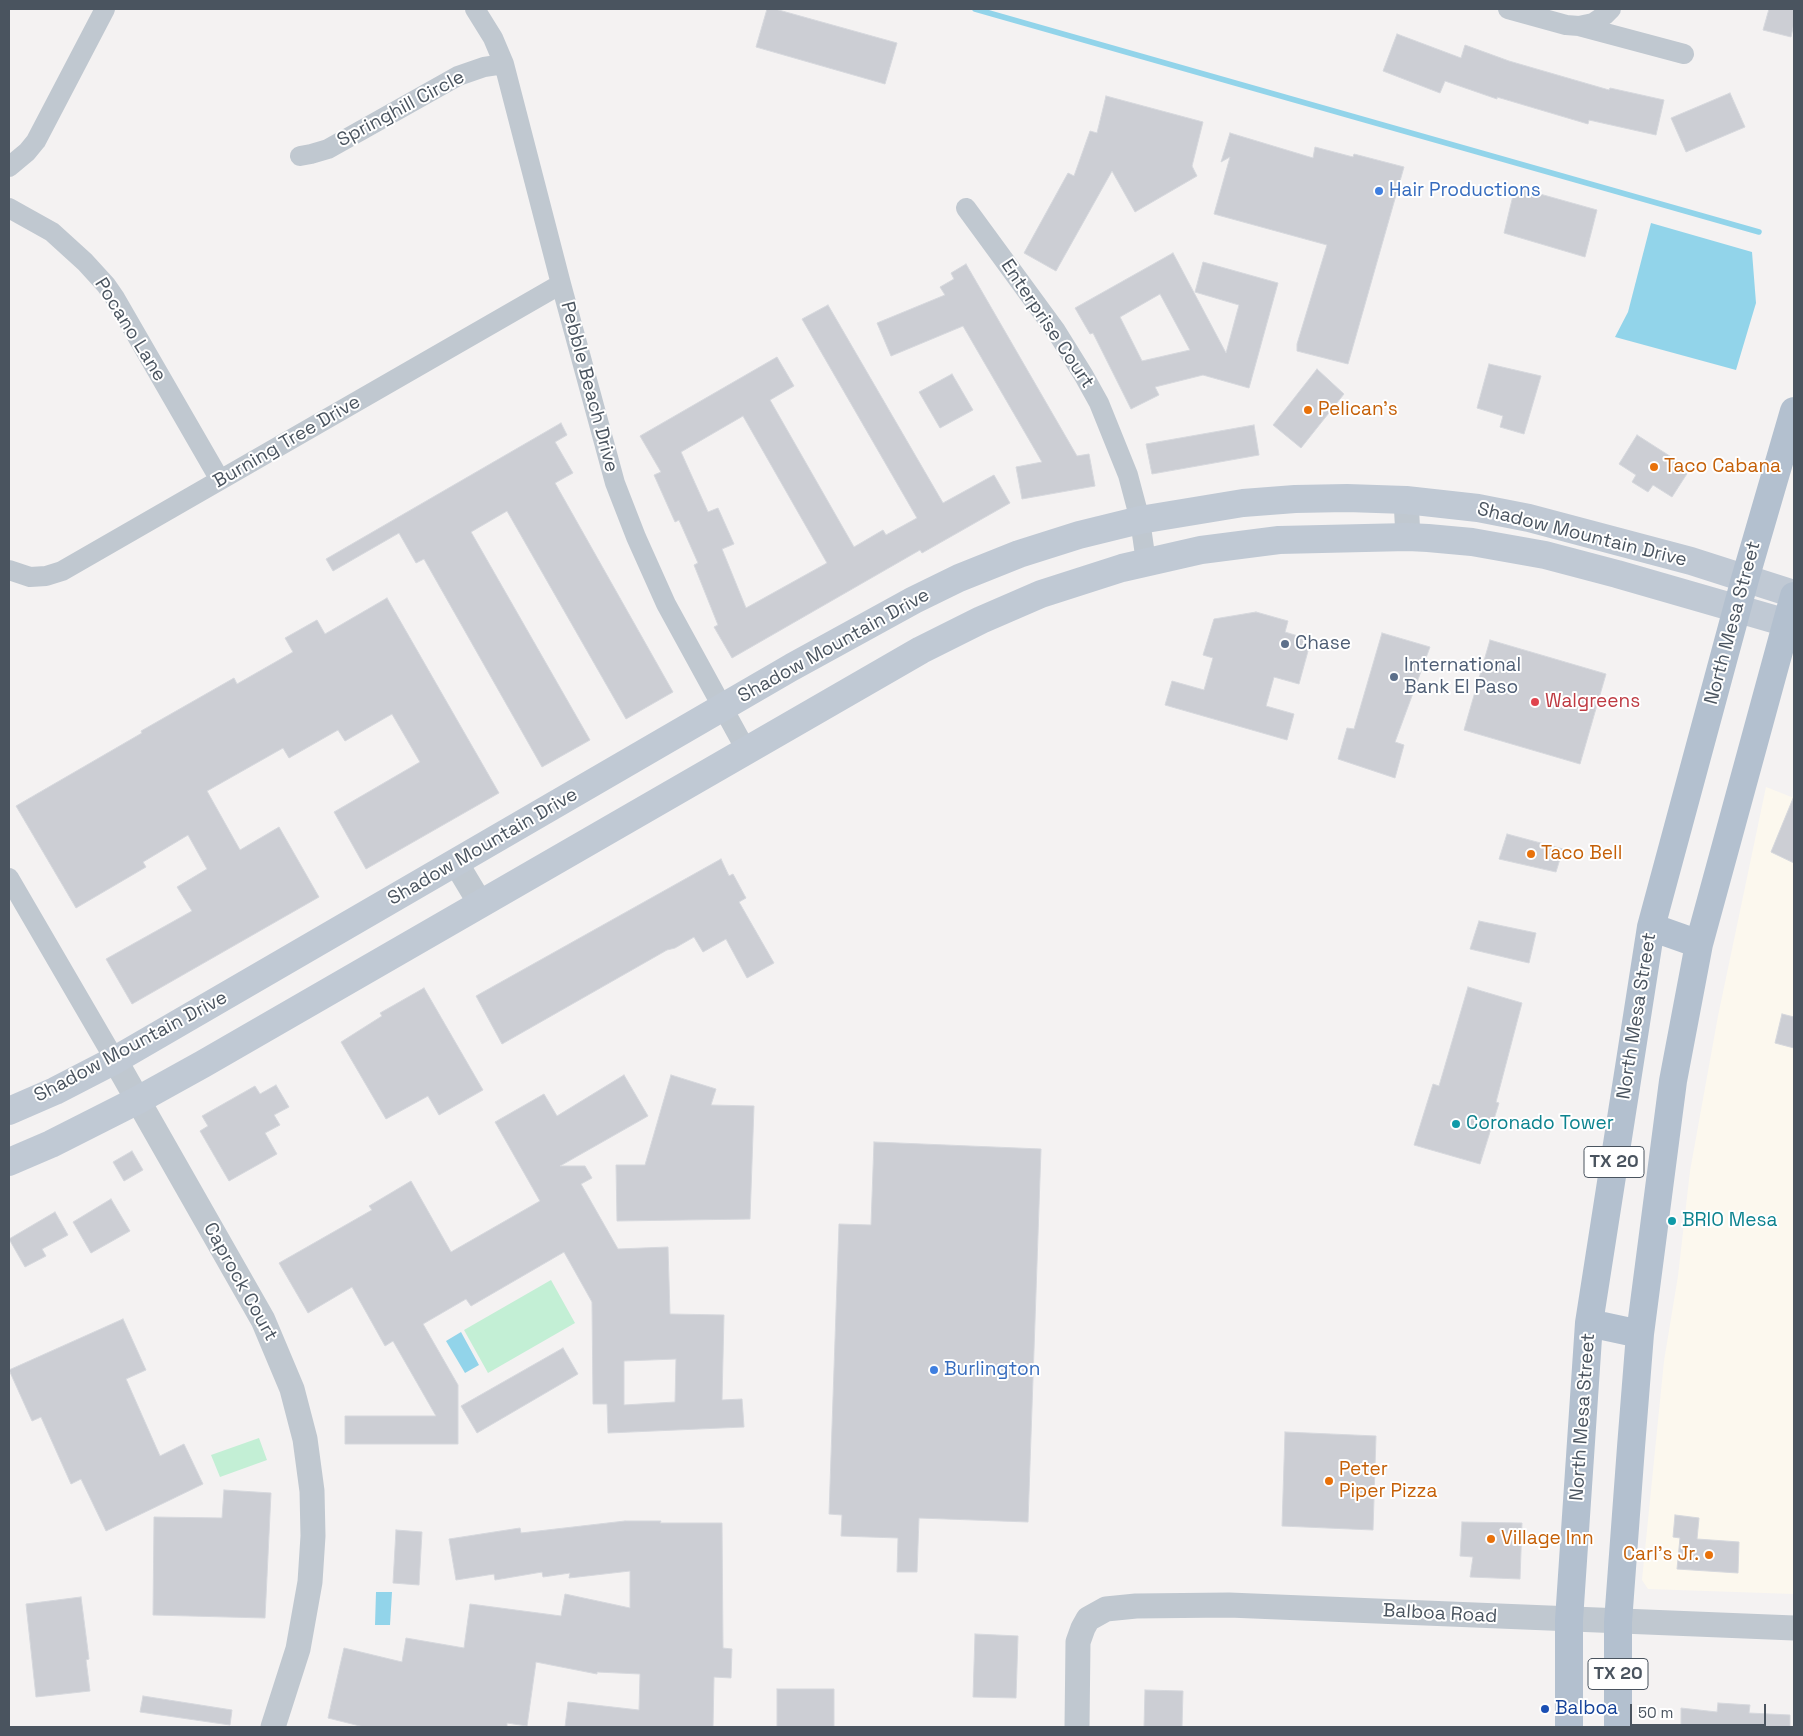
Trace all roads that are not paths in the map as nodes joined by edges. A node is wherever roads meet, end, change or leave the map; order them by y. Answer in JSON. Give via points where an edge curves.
{"nodes":[{"id":1,"x":105,"y":9,"type":"edge"},
{"id":2,"x":475,"y":9,"type":"edge"},
{"id":3,"x":1508,"y":9,"type":"edge"},
{"id":4,"x":1611,"y":9,"type":"edge"},
{"id":5,"x":1579,"y":26,"type":"junction"},
{"id":6,"x":1684,"y":54,"type":"dead end"},
{"id":7,"x":504,"y":64,"type":"junction"},
{"id":8,"x":300,"y":156,"type":"dead end"},
{"id":9,"x":9,"y":166,"type":"edge"},
{"id":10,"x":9,"y":208,"type":"edge"},
{"id":11,"x":966,"y":208,"type":"dead end"},
{"id":12,"x":560,"y":284,"type":"junction"},
{"id":13,"x":1794,"y":411,"type":"edge"},
{"id":14,"x":220,"y":480,"type":"junction"},
{"id":15,"x":1406,"y":500,"type":"junction"},
{"id":16,"x":1140,"y":520,"type":"junction"},
{"id":17,"x":1408,"y":537,"type":"junction"},
{"id":18,"x":1146,"y":562,"type":"junction"},
{"id":19,"x":9,"y":570,"type":"edge"},
{"id":20,"x":1745,"y":579,"type":"junction"},
{"id":21,"x":1794,"y":595,"type":"edge"},
{"id":22,"x":1737,"y":609,"type":"junction"},
{"id":23,"x":1790,"y":624,"type":"edge"},
{"id":24,"x":722,"y":708,"type":"junction"},
{"id":25,"x":746,"y":750,"type":"junction"},
{"id":26,"x":456,"y":862,"type":"junction"},
{"id":27,"x":9,"y":878,"type":"edge"},
{"id":28,"x":480,"y":903,"type":"junction"},
{"id":29,"x":1650,"y":927,"type":"junction"},
{"id":30,"x":1699,"y":944,"type":"junction"},
{"id":31,"x":115,"y":1060,"type":"junction"},
{"id":32,"x":138,"y":1100,"type":"junction"},
{"id":33,"x":9,"y":1111,"type":"edge"},
{"id":34,"x":9,"y":1162,"type":"edge"},
{"id":35,"x":1589,"y":1323,"type":"junction"},
{"id":36,"x":1640,"y":1334,"type":"junction"},
{"id":37,"x":1569,"y":1620,"type":"junction"},
{"id":38,"x":1618,"y":1622,"type":"junction"},
{"id":39,"x":1794,"y":1628,"type":"edge"},
{"id":40,"x":273,"y":1727,"type":"edge"},
{"id":41,"x":1077,"y":1727,"type":"edge"},
{"id":42,"x":1569,"y":1727,"type":"edge"},
{"id":43,"x":1618,"y":1727,"type":"edge"}],
"edges":[{"from":1,"to":9,"type":"street","via":[[36,141]]},
{"from":2,"to":7,"type":"street","name":"Pebble Beach Drive"},
{"from":3,"to":5,"type":"street"},
{"from":4,"to":5,"type":"street","via":[[1593,23]]},
{"from":5,"to":6,"type":"street"},
{"from":7,"to":8,"type":"street","name":"Springhill Circle","via":[[458,76],[328,149]]},
{"from":7,"to":12,"type":"street","name":"Pebble Beach Drive"},
{"from":10,"to":14,"type":"street","name":"Pocano Lane","via":[[52,232],[106,285]]},
{"from":11,"to":16,"type":"street","name":"Enterprise Court","via":[[1056,331],[1084,376],[1099,403],[1128,475]]},
{"from":12,"to":14,"type":"street","name":"Burning Tree Drive"},
{"from":12,"to":24,"type":"street","name":"Pebble Beach Drive","via":[[602,440],[632,528],[666,604]]},
{"from":13,"to":20,"type":"main road","name":"North Mesa Street","number":"TX 20"},
{"from":14,"to":19,"type":"street","name":"Burning Tree Drive","via":[[62,571],[30,577]]},
{"from":15,"to":16,"type":"main road","name":"Shadow Mountain Drive","via":[[1295,499],[1226,505]]},
{"from":15,"to":17,"type":"street"},
{"from":15,"to":20,"type":"main road","name":"Shadow Mountain Drive","via":[[1478,508],[1529,518],[1691,561]]},
{"from":16,"to":18,"type":"street","name":"Enterprise Court"},
{"from":16,"to":24,"type":"main road","name":"Shadow Mountain Drive","via":[[1028,551],[959,578]]},
{"from":17,"to":18,"type":"main road","name":"Shadow Mountain Drive","via":[[1279,540],[1201,550]]},
{"from":17,"to":22,"type":"main road","name":"Shadow Mountain Drive","via":[[1472,542],[1545,555]]},
{"from":18,"to":25,"type":"main road","name":"Shadow Mountain Drive","via":[[1070,584],[981,620],[921,650]]},
{"from":20,"to":21,"type":"main road","name":"Shadow Mountain Drive"},
{"from":20,"to":22,"type":"main road","name":"North Mesa Street","number":"TX 20"},
{"from":21,"to":23,"type":"main road","number":"TX 20"},
{"from":22,"to":23,"type":"main road","name":"Shadow Mountain Drive"},
{"from":22,"to":29,"type":"main road","name":"North Mesa Street","number":"TX 20"},
{"from":23,"to":30,"type":"main road","number":"TX 20"},
{"from":24,"to":25,"type":"street","name":"Pebble Beach Drive"},
{"from":24,"to":26,"type":"main road","name":"Shadow Mountain Drive"},
{"from":25,"to":28,"type":"main road","name":"Shadow Mountain Drive"},
{"from":26,"to":28,"type":"street"},
{"from":26,"to":31,"type":"main road","name":"Shadow Mountain Drive"},
{"from":27,"to":31,"type":"street","name":"Caprock Court"},
{"from":28,"to":32,"type":"main road","name":"Shadow Mountain Drive"},
{"from":29,"to":30,"type":"main road"},
{"from":29,"to":35,"type":"main road","name":"North Mesa Street","number":"TX 20"},
{"from":30,"to":36,"type":"main road","number":"TX 20","via":[[1673,1080]]},
{"from":31,"to":32,"type":"street","name":"Caprock Court"},
{"from":31,"to":33,"type":"main road","name":"Shadow Mountain Drive"},
{"from":32,"to":34,"type":"main road","name":"Shadow Mountain Drive"},
{"from":32,"to":40,"type":"street","name":"Caprock Court","via":[[263,1320],[292,1389],[305,1439],[314,1536],[310,1582],[298,1650]]},
{"from":35,"to":36,"type":"main road"},
{"from":35,"to":37,"type":"main road","name":"North Mesa Street","number":"TX 20"},
{"from":36,"to":38,"type":"main road","number":"TX 20"},
{"from":37,"to":38,"type":"street","name":"Balboa Road"},
{"from":37,"to":41,"type":"street","name":"Balboa Road","via":[[1229,1605],[1106,1609],[1088,1619],[1078,1642]]},
{"from":37,"to":42,"type":"main road","name":"North Mesa Street","number":"TX 20"},
{"from":38,"to":39,"type":"street","name":"Balboa Road"},
{"from":38,"to":43,"type":"main road","number":"TX 20"}]}
